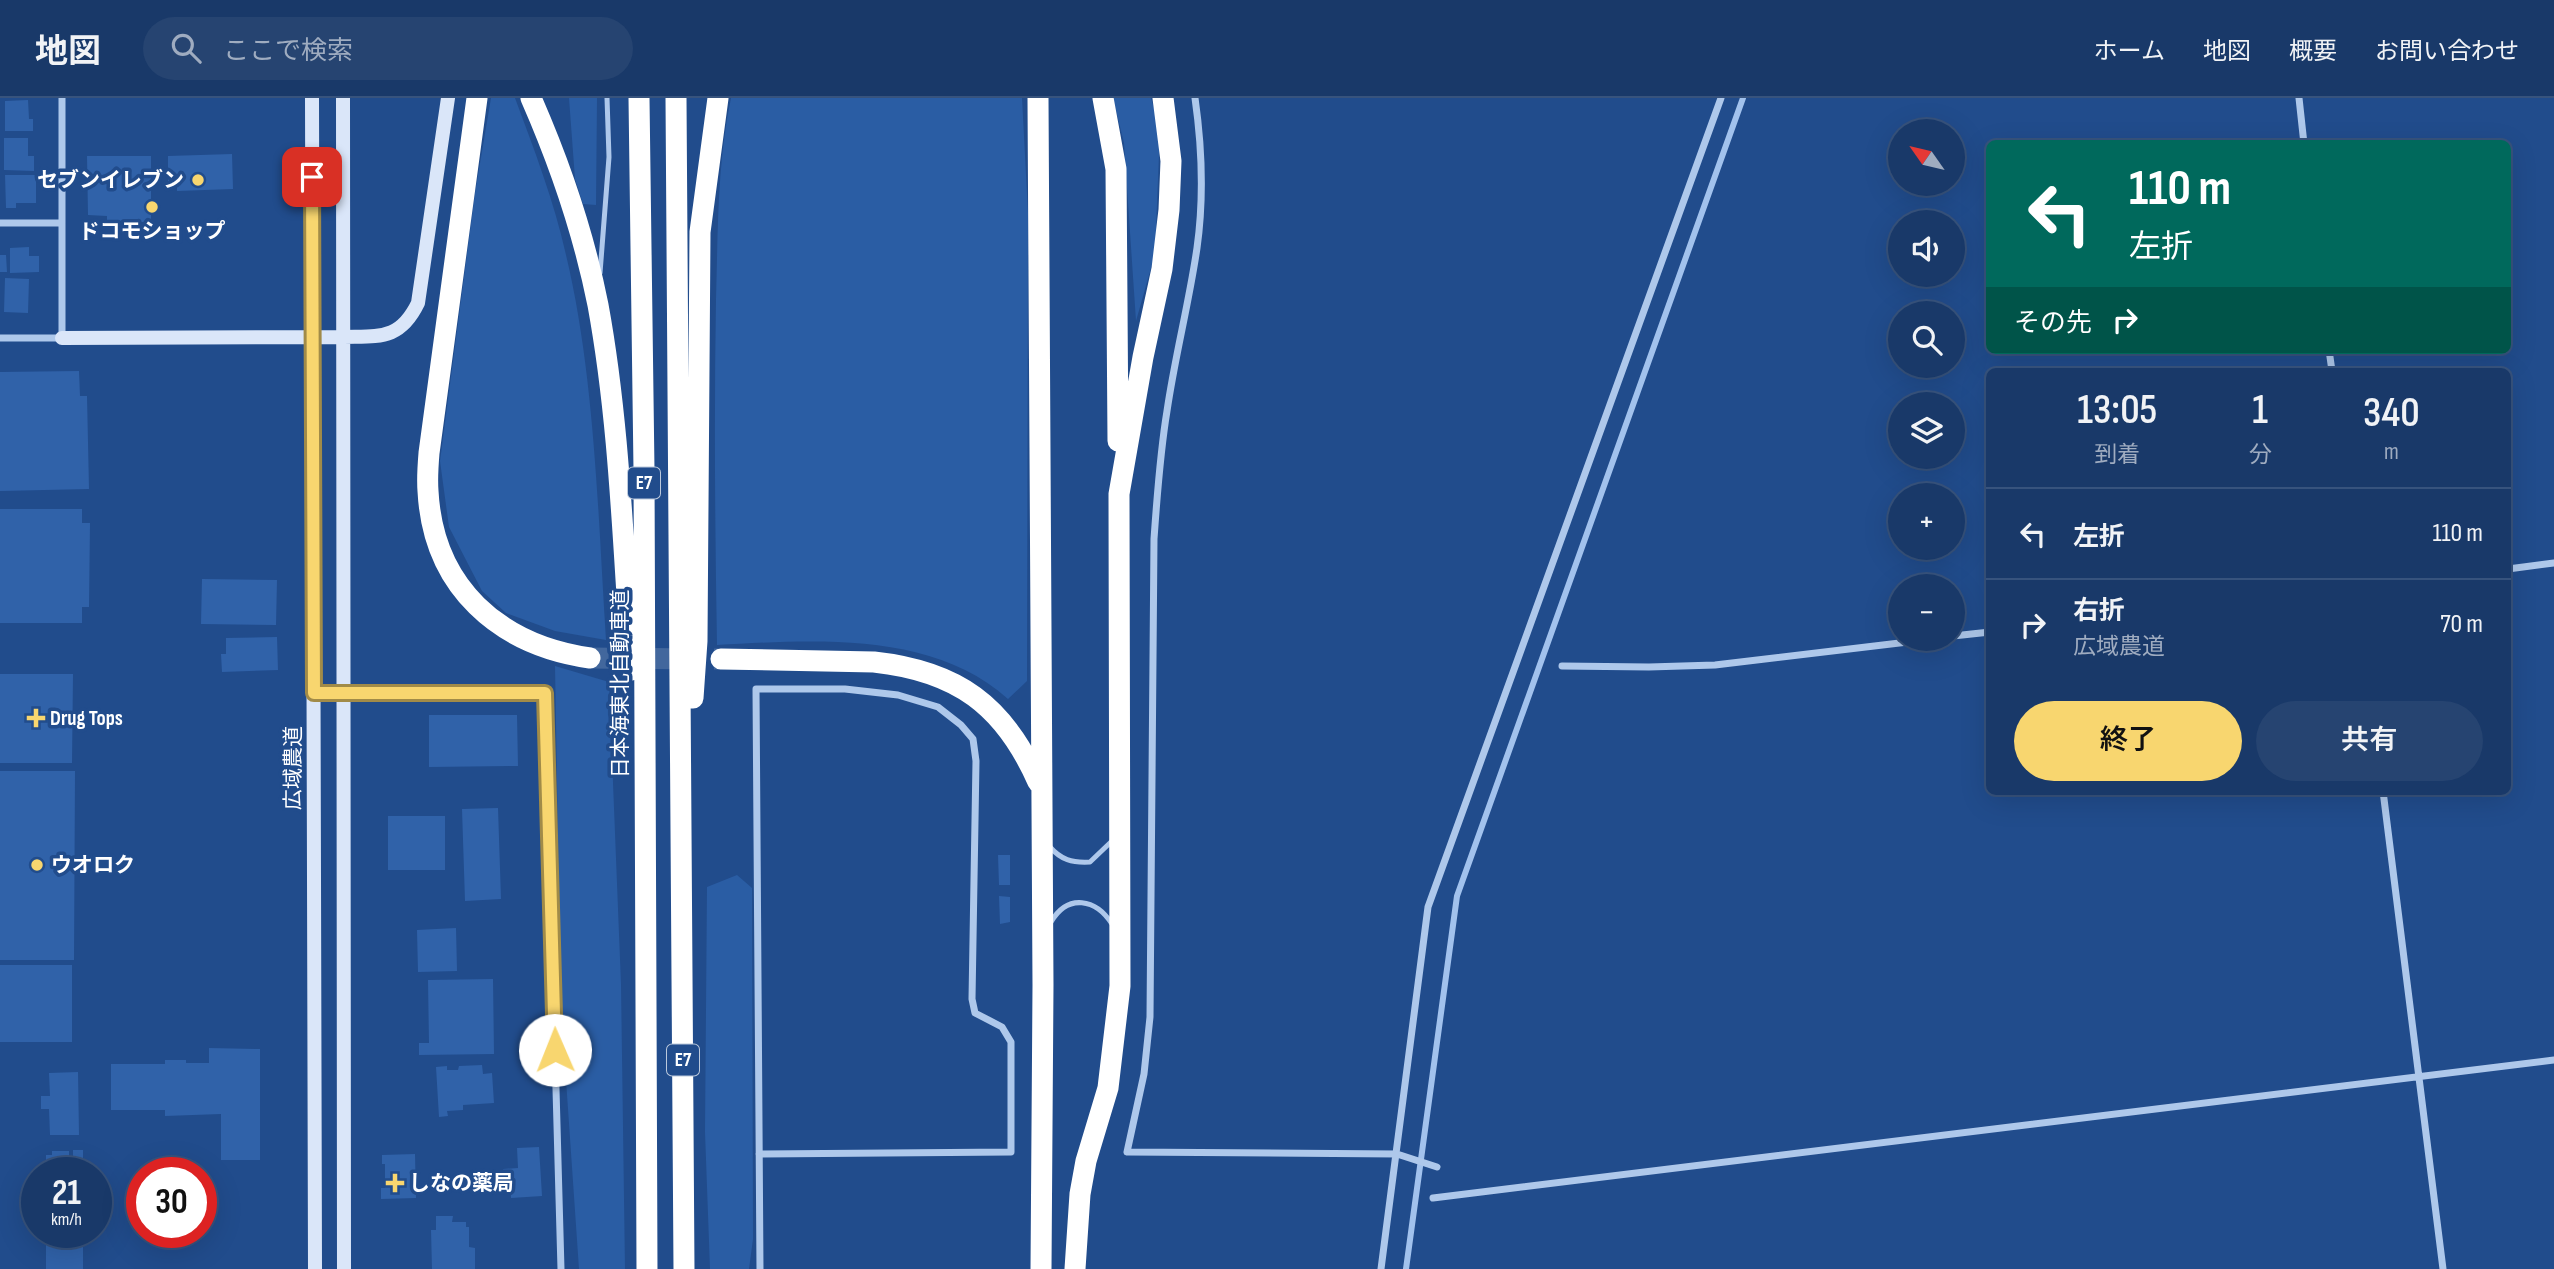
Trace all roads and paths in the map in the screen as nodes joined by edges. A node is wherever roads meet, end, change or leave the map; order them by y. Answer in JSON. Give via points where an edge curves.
{"nodes":[{"id":1,"x":62,"y":98,"type":"edge"},
{"id":2,"x":312,"y":98,"type":"edge"},
{"id":3,"x":343,"y":98,"type":"edge"},
{"id":4,"x":448,"y":98,"type":"edge"},
{"id":5,"x":477,"y":98,"type":"edge"},
{"id":6,"x":531,"y":98,"type":"edge"},
{"id":7,"x":607,"y":98,"type":"edge"},
{"id":8,"x":639,"y":98,"type":"edge"},
{"id":9,"x":676,"y":98,"type":"edge"},
{"id":10,"x":716,"y":98,"type":"edge"},
{"id":11,"x":1038,"y":98,"type":"edge"},
{"id":12,"x":1103,"y":98,"type":"edge"},
{"id":13,"x":1163,"y":98,"type":"edge"},
{"id":14,"x":1195,"y":98,"type":"edge"},
{"id":15,"x":1721,"y":98,"type":"edge"},
{"id":16,"x":2299,"y":98,"type":"edge"},
{"id":17,"x":2304,"y":140,"type":"edge"},
{"id":18,"x":0,"y":223,"type":"edge"},
{"id":19,"x":62,"y":223,"type":"junction"},
{"id":20,"x":598,"y":304,"type":"junction"},
{"id":21,"x":312,"y":337,"type":"junction"},
{"id":22,"x":344,"y":337,"type":"junction"},
{"id":23,"x":0,"y":338,"type":"edge"},
{"id":24,"x":62,"y":338,"type":"junction"},
{"id":25,"x":1119,"y":494,"type":"junction"},
{"id":26,"x":2554,"y":563,"type":"edge"},
{"id":27,"x":2511,"y":569,"type":"edge"},
{"id":28,"x":1986,"y":632,"type":"edge"},
{"id":29,"x":1965,"y":635,"type":"edge"},
{"id":30,"x":1888,"y":644,"type":"edge"},
{"id":31,"x":590,"y":658,"type":"tunnel mouth"},
{"id":32,"x":721,"y":659,"type":"tunnel mouth"},
{"id":33,"x":1562,"y":666,"type":"dead end"},
{"id":34,"x":314,"y":693,"type":"junction"},
{"id":35,"x":344,"y":693,"type":"junction"},
{"id":36,"x":1040,"y":787,"type":"junction"},
{"id":37,"x":2383,"y":795,"type":"edge"},
{"id":38,"x":1121,"y":811,"type":"junction"},
{"id":39,"x":1041,"y":838,"type":"junction"},
{"id":40,"x":682,"y":860,"type":"junction"},
{"id":41,"x":646,"y":868,"type":"junction"},
{"id":42,"x":1042,"y":936,"type":"junction"},
{"id":43,"x":1121,"y":939,"type":"junction"},
{"id":44,"x":2554,"y":1060,"type":"edge"},
{"id":45,"x":2418,"y":1077,"type":"junction"},
{"id":46,"x":759,"y":1154,"type":"junction"},
{"id":47,"x":1397,"y":1154,"type":"junction"},
{"id":48,"x":1437,"y":1167,"type":"dead end"},
{"id":49,"x":1433,"y":1198,"type":"dead end"},
{"id":50,"x":684,"y":1264,"type":"edge"},
{"id":51,"x":647,"y":1265,"type":"edge"},
{"id":52,"x":315,"y":1269,"type":"edge"},
{"id":53,"x":344,"y":1269,"type":"edge"},
{"id":54,"x":561,"y":1269,"type":"edge"},
{"id":55,"x":760,"y":1269,"type":"edge"},
{"id":56,"x":1041,"y":1269,"type":"edge"},
{"id":57,"x":1075,"y":1269,"type":"edge"},
{"id":58,"x":1381,"y":1269,"type":"edge"},
{"id":59,"x":2442,"y":1269,"type":"edge"}],
"edges":[{"from":1,"to":19,"type":"street"},
{"from":2,"to":21,"type":"street","name":"広域農道"},
{"from":3,"to":22,"type":"street"},
{"from":4,"to":22,"type":"street","via":[[418,303],[393,333]]},
{"from":5,"to":31,"type":"highway","via":[[429,453],[433,525],[453,578],[493,621],[544,647]]},
{"from":6,"to":20,"type":"highway","via":[[579,229]]},
{"from":7,"to":20,"type":"lane","via":[[609,157]]},
{"from":8,"to":41,"type":"highway","name":"日本海東北自動車道","number":"E7"},
{"from":9,"to":40,"type":"highway","number":"E7"},
{"from":10,"to":40,"type":"highway","via":[[700,232],[697,641]]},
{"from":11,"to":36,"type":"highway"},
{"from":12,"to":25,"type":"highway","via":[[1116,169]]},
{"from":13,"to":25,"type":"highway","via":[[1171,161],[1169,210]]},
{"from":14,"to":47,"type":"street","via":[[1201,189],[1198,244],[1167,409],[1154,539],[1150,1017],[1144,1074],[1127,1152]]},
{"from":15,"to":47,"type":"street","via":[[1428,907]]},
{"from":16,"to":17,"type":"street"},
{"from":18,"to":19,"type":"street"},
{"from":19,"to":24,"type":"street"},
{"from":20,"to":41,"type":"highway","via":[[614,420]]},
{"from":21,"to":22,"type":"street"},
{"from":21,"to":24,"type":"street"},
{"from":21,"to":34,"type":"street","name":"広域農道"},
{"from":22,"to":35,"type":"street"},
{"from":23,"to":24,"type":"street"},
{"from":25,"to":38,"type":"highway"},
{"from":26,"to":27,"type":"street"},
{"from":28,"to":29,"type":"street"},
{"from":30,"to":33,"type":"street","via":[[1715,665]]},
{"from":32,"to":36,"type":"highway","via":[[874,662],[942,677],[987,704],[1004,722]]},
{"from":34,"to":35,"type":"street"},
{"from":34,"to":52,"type":"street","name":"広域農道"},
{"from":35,"to":53,"type":"street"},
{"from":35,"to":54,"type":"street","via":[[545,693]]},
{"from":36,"to":39,"type":"highway"},
{"from":37,"to":45,"type":"street"},
{"from":38,"to":39,"type":"lane","via":[[1112,841],[1090,862],[1062,859]]},
{"from":38,"to":43,"type":"highway"},
{"from":39,"to":42,"type":"highway"},
{"from":40,"to":50,"type":"highway","number":"E7"},
{"from":41,"to":51,"type":"highway","name":"日本海東北自動車道","number":"E7"},
{"from":42,"to":43,"type":"lane","via":[[1053,917],[1078,902],[1101,910]]},
{"from":42,"to":56,"type":"highway"},
{"from":43,"to":57,"type":"highway","via":[[1115,1038],[1108,1088],[1080,1194]]},
{"from":44,"to":45,"type":"street"},
{"from":45,"to":49,"type":"street"},
{"from":45,"to":59,"type":"street"},
{"from":46,"to":46,"type":"street","via":[[1011,1152],[1011,1042],[1002,1027],[975,1013],[972,999],[973,739],[938,707],[898,695],[845,689],[756,690]]},
{"from":46,"to":55,"type":"street"},
{"from":47,"to":48,"type":"street"},
{"from":47,"to":58,"type":"street"}]}
